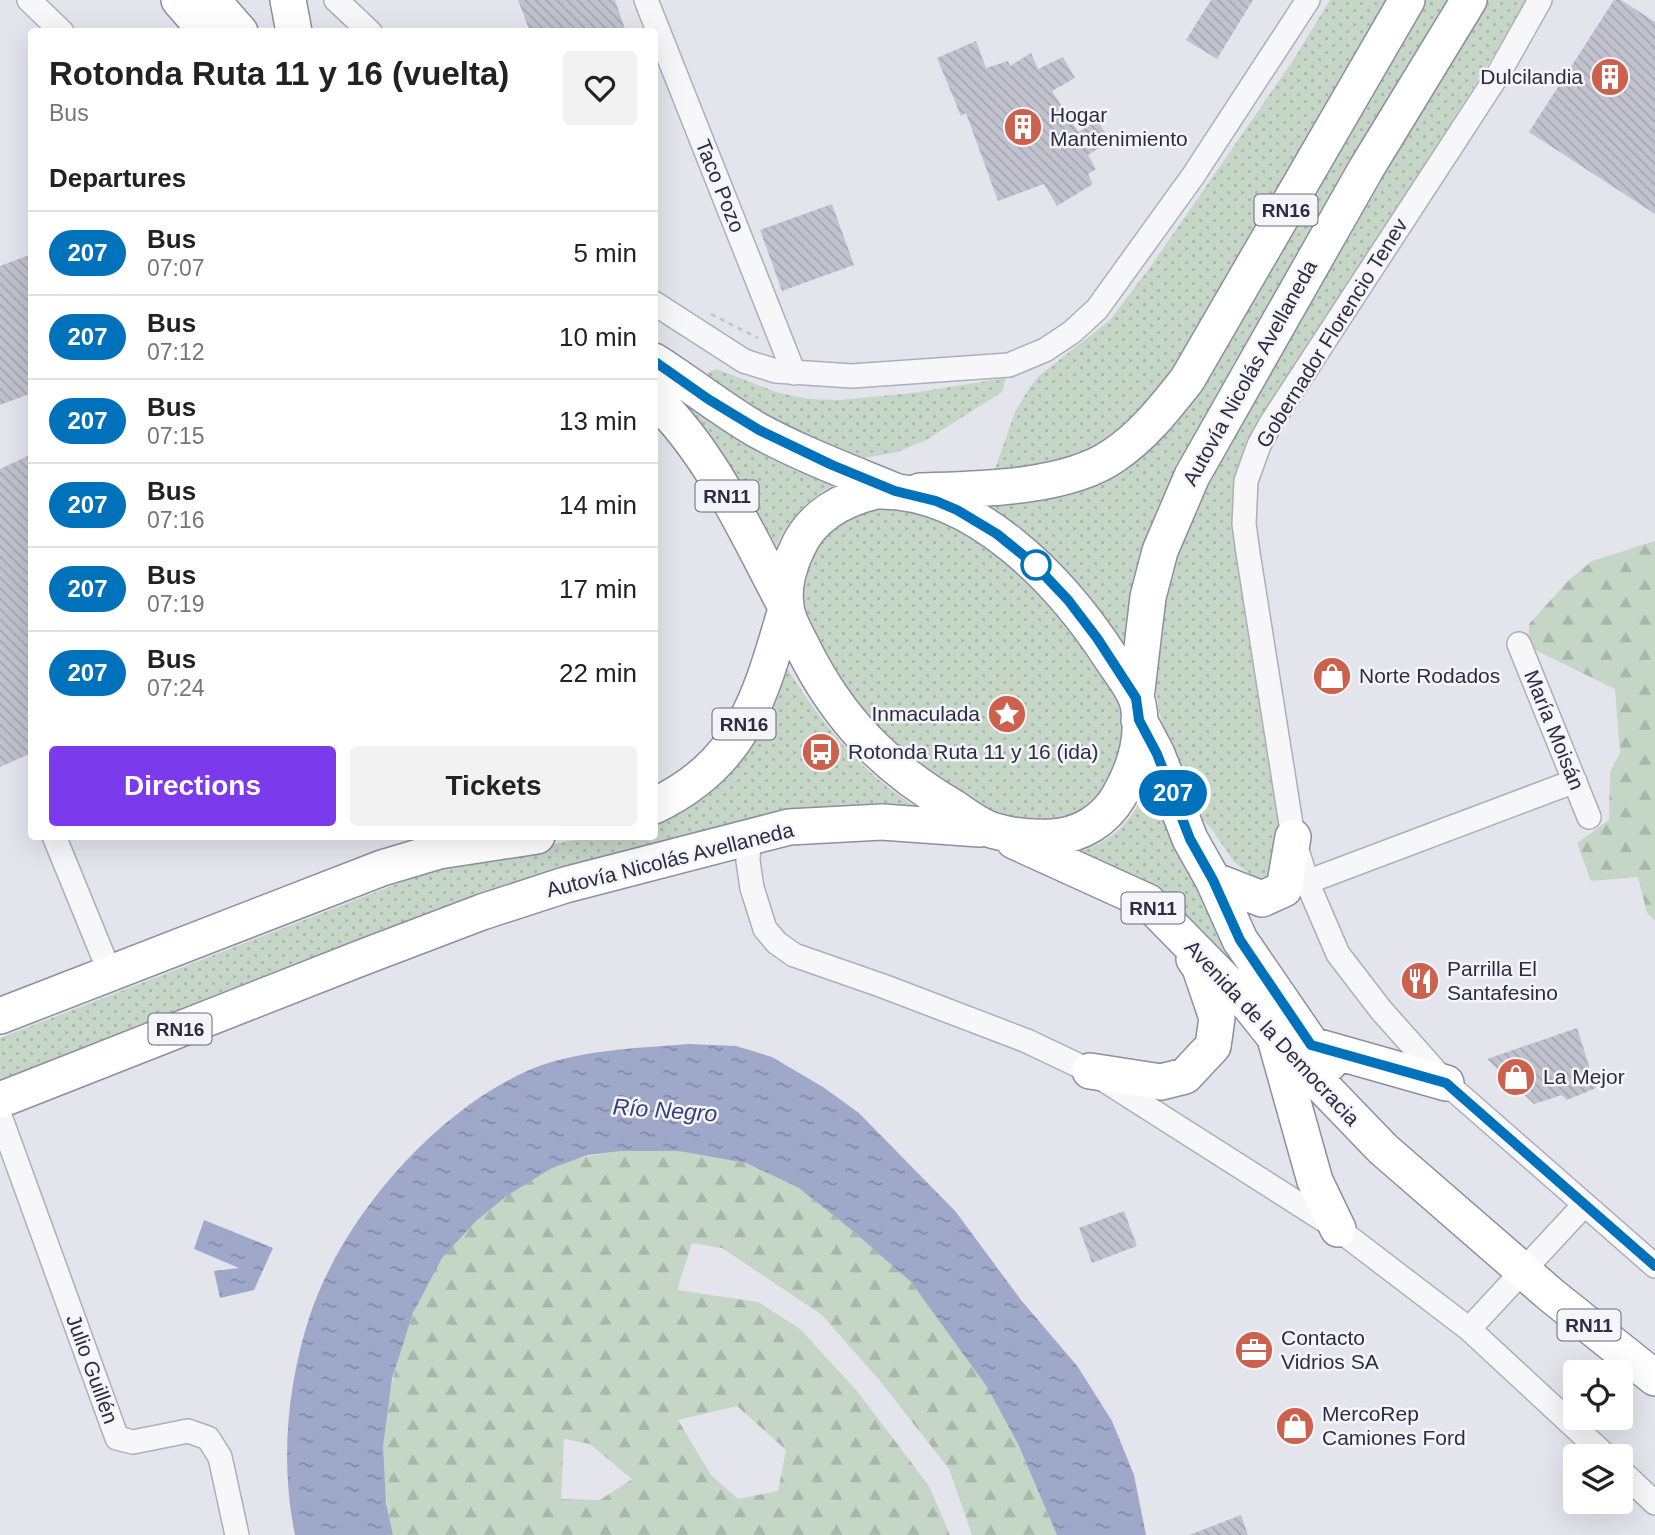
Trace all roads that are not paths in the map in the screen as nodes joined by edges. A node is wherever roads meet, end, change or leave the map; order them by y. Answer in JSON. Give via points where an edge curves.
{"nodes":[{"id":1,"x":29,"y":0,"type":"edge"},
{"id":2,"x":179,"y":0,"type":"edge"},
{"id":3,"x":212,"y":0,"type":"edge"},
{"id":4,"x":288,"y":0,"type":"edge"},
{"id":5,"x":336,"y":0,"type":"edge"},
{"id":6,"x":646,"y":0,"type":"edge"},
{"id":7,"x":1308,"y":0,"type":"edge"},
{"id":8,"x":1407,"y":0,"type":"edge"},
{"id":9,"x":1469,"y":0,"type":"edge"},
{"id":10,"x":1539,"y":0,"type":"edge"},
{"id":11,"x":58,"y":28,"type":"edge"},
{"id":12,"x":204,"y":28,"type":"edge"},
{"id":13,"x":236,"y":28,"type":"edge"},
{"id":14,"x":293,"y":28,"type":"edge"},
{"id":15,"x":366,"y":28,"type":"edge"},
{"id":16,"x":657,"y":28,"type":"edge"},
{"id":17,"x":658,"y":30,"type":"edge"},
{"id":18,"x":659,"y":295,"type":"edge"},
{"id":19,"x":790,"y":363,"type":"junction"},
{"id":20,"x":658,"y":364,"type":"edge"},
{"id":21,"x":658,"y":402,"type":"edge"},
{"id":22,"x":899,"y":491,"type":"junction"},
{"id":23,"x":786,"y":607,"type":"junction"},
{"id":24,"x":1519,"y":644,"type":"dead end"},
{"id":25,"x":1137,"y":709,"type":"junction"},
{"id":26,"x":1575,"y":781,"type":"junction"},
{"id":27,"x":658,"y":804,"type":"edge"},
{"id":28,"x":1589,"y":817,"type":"dead end"},
{"id":29,"x":993,"y":830,"type":"junction"},
{"id":30,"x":749,"y":837,"type":"junction"},
{"id":31,"x":1293,"y":837,"type":"junction"},
{"id":32,"x":56,"y":840,"type":"edge"},
{"id":33,"x":509,"y":840,"type":"edge"},
{"id":34,"x":1213,"y":880,"type":"junction"},
{"id":35,"x":1307,"y":882,"type":"junction"},
{"id":36,"x":1172,"y":928,"type":"junction"},
{"id":37,"x":110,"y":973,"type":"junction"},
{"id":38,"x":3,"y":1008,"type":"edge"},
{"id":39,"x":1273,"y":1035,"type":"junction"},
{"id":40,"x":1311,"y":1045,"type":"junction"},
{"id":41,"x":1090,"y":1071,"type":"junction"},
{"id":42,"x":1446,"y":1083,"type":"junction"},
{"id":43,"x":0,"y":1100,"type":"edge"},
{"id":44,"x":0,"y":1116,"type":"edge"},
{"id":45,"x":1584,"y":1205,"type":"junction"},
{"id":46,"x":1338,"y":1228,"type":"junction"},
{"id":47,"x":1531,"y":1261,"type":"junction"},
{"id":48,"x":1655,"y":1266,"type":"edge"},
{"id":49,"x":1469,"y":1329,"type":"junction"},
{"id":50,"x":1655,"y":1348,"type":"edge"},
{"id":51,"x":1655,"y":1378,"type":"edge"},
{"id":52,"x":1594,"y":1444,"type":"edge"},
{"id":53,"x":1633,"y":1482,"type":"edge"},
{"id":54,"x":1655,"y":1503,"type":"edge"},
{"id":55,"x":237,"y":1535,"type":"edge"}],
"edges":[{"from":1,"to":11,"type":"street"},
{"from":2,"to":12,"type":"highway"},
{"from":3,"to":13,"type":"highway"},
{"from":4,"to":14,"type":"highway"},
{"from":5,"to":15,"type":"street"},
{"from":6,"to":16,"type":"street","name":"Taco Pozo"},
{"from":7,"to":19,"type":"street","via":[[1145,244],[1097,309],[1055,344],[1009,365],[852,376]]},
{"from":8,"to":22,"type":"highway","number":"RN16","via":[[1187,380],[1144,432],[1111,458],[1075,473],[989,488]]},
{"from":9,"to":25,"type":"highway","name":"Autovía Nicolás Avellaneda","number":"RN16","via":[[1366,169],[1192,475],[1160,551],[1151,586]]},
{"from":10,"to":31,"type":"street","name":"Gobernador Florencio Tenev","via":[[1499,73],[1278,411],[1246,481],[1244,524]]},
{"from":17,"to":19,"type":"street","name":"Taco Pozo"},
{"from":18,"to":19,"type":"street","via":[[744,361],[776,371]]},
{"from":20,"to":22,"type":"highway","number":"RN11","via":[[792,448]]},
{"from":21,"to":23,"type":"highway","number":"RN11","via":[[708,465]]},
{"from":22,"to":23,"type":"highway","number":"RN11","via":[[876,491],[845,500],[807,530],[792,561]]},
{"from":22,"to":25,"type":"highway","number":"RN11","via":[[957,510],[1034,564],[1097,638]]},
{"from":23,"to":27,"type":"highway","number":"RN16","via":[[765,681],[737,737],[708,772]]},
{"from":23,"to":29,"type":"highway","number":"RN11","via":[[814,669],[873,748],[904,777]]},
{"from":24,"to":26,"type":"street","name":"María Moisán"},
{"from":25,"to":29,"type":"highway","number":"RN11","via":[[1139,740],[1130,775],[1100,818],[1089,827],[1060,836]]},
{"from":25,"to":34,"type":"highway","name":"Avenida de la Democracia","number":"RN11","via":[[1190,839]]},
{"from":26,"to":28,"type":"street","name":"María Moisán"},
{"from":26,"to":35,"type":"street"},
{"from":29,"to":30,"type":"highway","name":"Autovía Nicolás Avellaneda","number":"RN16","via":[[846,823],[789,827]]},
{"from":29,"to":36,"type":"highway","name":"Avenida de la Democracia","number":"RN11","via":[[1148,902]]},
{"from":30,"to":41,"type":"street","via":[[752,888],[765,929],[794,955],[1027,1041]]},
{"from":30,"to":43,"type":"highway","name":"Autovía Nicolás Avellaneda","number":"RN16","via":[[565,885],[482,912]]},
{"from":31,"to":34,"type":"highway","via":[[1284,889],[1262,900]]},
{"from":31,"to":35,"type":"street","name":"Gobernador Florencio Tenev"},
{"from":32,"to":37,"type":"street"},
{"from":33,"to":37,"type":"highway","via":[[415,857]]},
{"from":34,"to":40,"type":"highway","name":"Avenida de la Democracia","number":"RN11","via":[[1240,940]]},
{"from":35,"to":42,"type":"street","name":"Gobernador Florencio Tenev","via":[[1348,970]]},
{"from":36,"to":39,"type":"highway","name":"Avenida de la Democracia","number":"RN11","via":[[1250,1005]]},
{"from":36,"to":41,"type":"highway","via":[[1200,968],[1217,1018],[1213,1046],[1185,1076],[1161,1082]]},
{"from":37,"to":38,"type":"highway"},
{"from":39,"to":46,"type":"highway","via":[[1315,1181]]},
{"from":39,"to":47,"type":"highway","name":"Avenida de la Democracia","number":"RN11","via":[[1383,1149]]},
{"from":40,"to":42,"type":"highway"},
{"from":40,"to":47,"type":"highway","name":"Avenida de la Democracia","number":"RN11","via":[[1372,1111]]},
{"from":41,"to":46,"type":"street"},
{"from":42,"to":45,"type":"street"},
{"from":44,"to":55,"type":"street","name":"Julio Guillén","via":[[117,1438],[134,1442],[188,1431],[208,1438],[220,1457]]},
{"from":45,"to":47,"type":"street"},
{"from":45,"to":48,"type":"street"},
{"from":46,"to":49,"type":"street"},
{"from":47,"to":49,"type":"street"},
{"from":47,"to":50,"type":"highway","name":"Avenida de la Democracia","number":"RN11"},
{"from":47,"to":51,"type":"highway","name":"Avenida de la Democracia","number":"RN11"},
{"from":49,"to":52,"type":"street"},
{"from":53,"to":54,"type":"street"}]}
